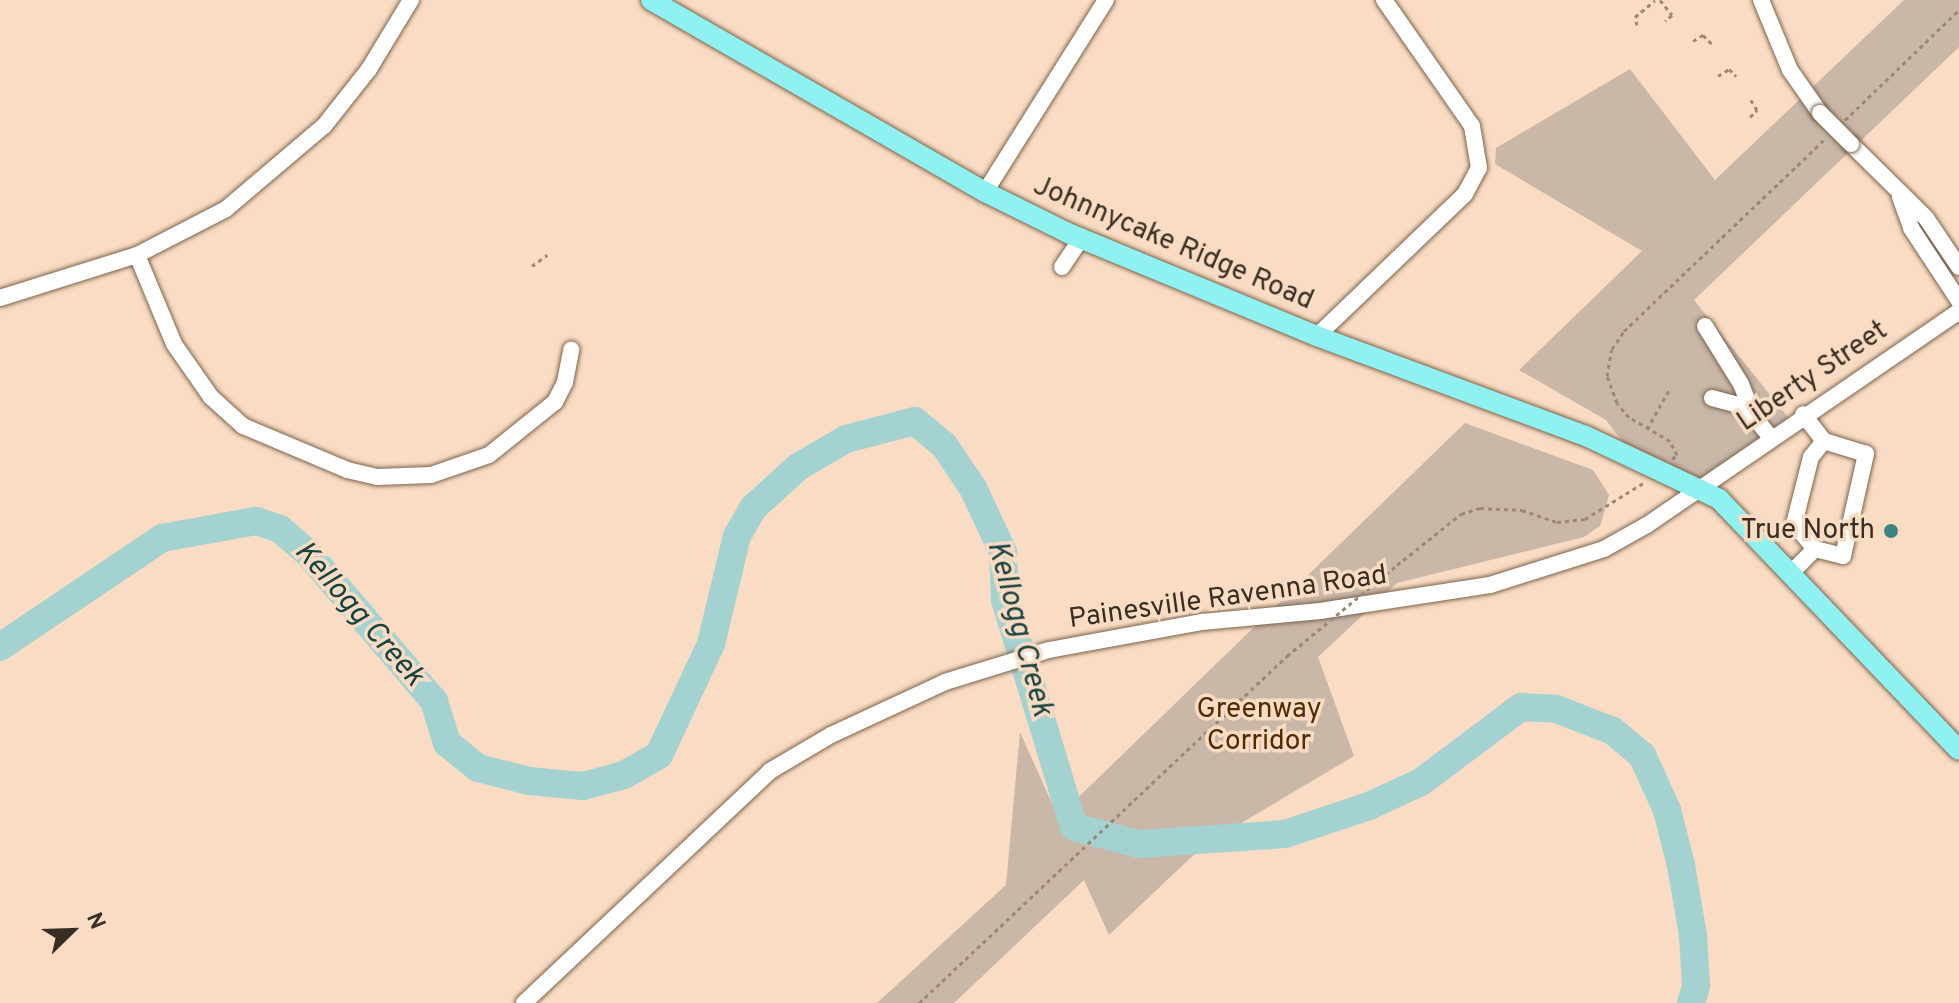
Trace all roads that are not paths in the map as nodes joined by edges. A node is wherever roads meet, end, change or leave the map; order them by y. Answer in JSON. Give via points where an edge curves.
{"nodes":[{"id":1,"x":411,"y":0,"type":"edge"},
{"id":2,"x":1106,"y":0,"type":"edge"},
{"id":3,"x":1384,"y":0,"type":"edge"},
{"id":4,"x":1761,"y":0,"type":"edge"},
{"id":5,"x":657,"y":2,"type":"edge"},
{"id":6,"x":985,"y":192,"type":"junction"},
{"id":7,"x":1900,"y":196,"type":"junction"},
{"id":8,"x":1081,"y":239,"type":"junction"},
{"id":9,"x":137,"y":255,"type":"junction"},
{"id":10,"x":1062,"y":267,"type":"dead end"},
{"id":11,"x":1959,"y":267,"type":"edge"},
{"id":12,"x":0,"y":298,"type":"edge"},
{"id":13,"x":1959,"y":301,"type":"edge"},
{"id":14,"x":1959,"y":311,"type":"edge"},
{"id":15,"x":1705,"y":326,"type":"dead end"},
{"id":16,"x":1317,"y":336,"type":"junction"},
{"id":17,"x":571,"y":350,"type":"dead end"},
{"id":18,"x":1712,"y":398,"type":"dead end"},
{"id":19,"x":1751,"y":410,"type":"junction"},
{"id":20,"x":1803,"y":414,"type":"junction"},
{"id":21,"x":1770,"y":437,"type":"junction"},
{"id":22,"x":1824,"y":441,"type":"junction"},
{"id":23,"x":1697,"y":488,"type":"junction"},
{"id":24,"x":1815,"y":549,"type":"junction"},
{"id":25,"x":1791,"y":573,"type":"junction"},
{"id":26,"x":1959,"y":750,"type":"edge"},
{"id":27,"x":524,"y":1003,"type":"edge"}],
"edges":[{"from":1,"to":9,"type":"street","via":[[347,99],[288,162],[226,209]]},
{"from":2,"to":6,"type":"street"},
{"from":3,"to":16,"type":"street","via":[[1472,126],[1479,168],[1465,194]]},
{"from":4,"to":7,"type":"street","bridge":true,"via":[[1790,70],[1820,113]]},
{"from":5,"to":6,"type":"main road","name":"Johnnycake Ridge Road"},
{"from":6,"to":8,"type":"main road","name":"Johnnycake Ridge Road"},
{"from":7,"to":11,"type":"street","via":[[1926,218]]},
{"from":7,"to":13,"type":"street","via":[[1911,228]]},
{"from":8,"to":10,"type":"street"},
{"from":8,"to":16,"type":"main road","name":"Johnnycake Ridge Road"},
{"from":9,"to":12,"type":"street"},
{"from":9,"to":17,"type":"street","via":[[174,344],[211,397],[243,426],[347,470],[387,477],[431,475],[489,455],[555,402]]},
{"from":14,"to":20,"type":"street","name":"Liberty Street"},
{"from":15,"to":19,"type":"street"},
{"from":16,"to":23,"type":"main road","name":"Johnnycake Ridge Road","via":[[1530,414]]},
{"from":18,"to":19,"type":"street"},
{"from":19,"to":21,"type":"street"},
{"from":20,"to":21,"type":"street","name":"Liberty Street"},
{"from":20,"to":22,"type":"street"},
{"from":21,"to":23,"type":"street","name":"Liberty Street"},
{"from":22,"to":24,"type":"street","via":[[1811,457],[1794,524]]},
{"from":22,"to":24,"type":"street","via":[[1866,454],[1843,556]]},
{"from":23,"to":25,"type":"main road","name":"Johnnycake Ridge Road","via":[[1719,499]]},
{"from":23,"to":27,"type":"street","name":"Painesville Ravenna Road","via":[[1604,549],[1490,585],[1320,611],[1202,622],[1049,650],[895,704],[770,771]]},
{"from":24,"to":25,"type":"street"},
{"from":25,"to":26,"type":"main road","name":"Johnnycake Ridge Road"}]}
